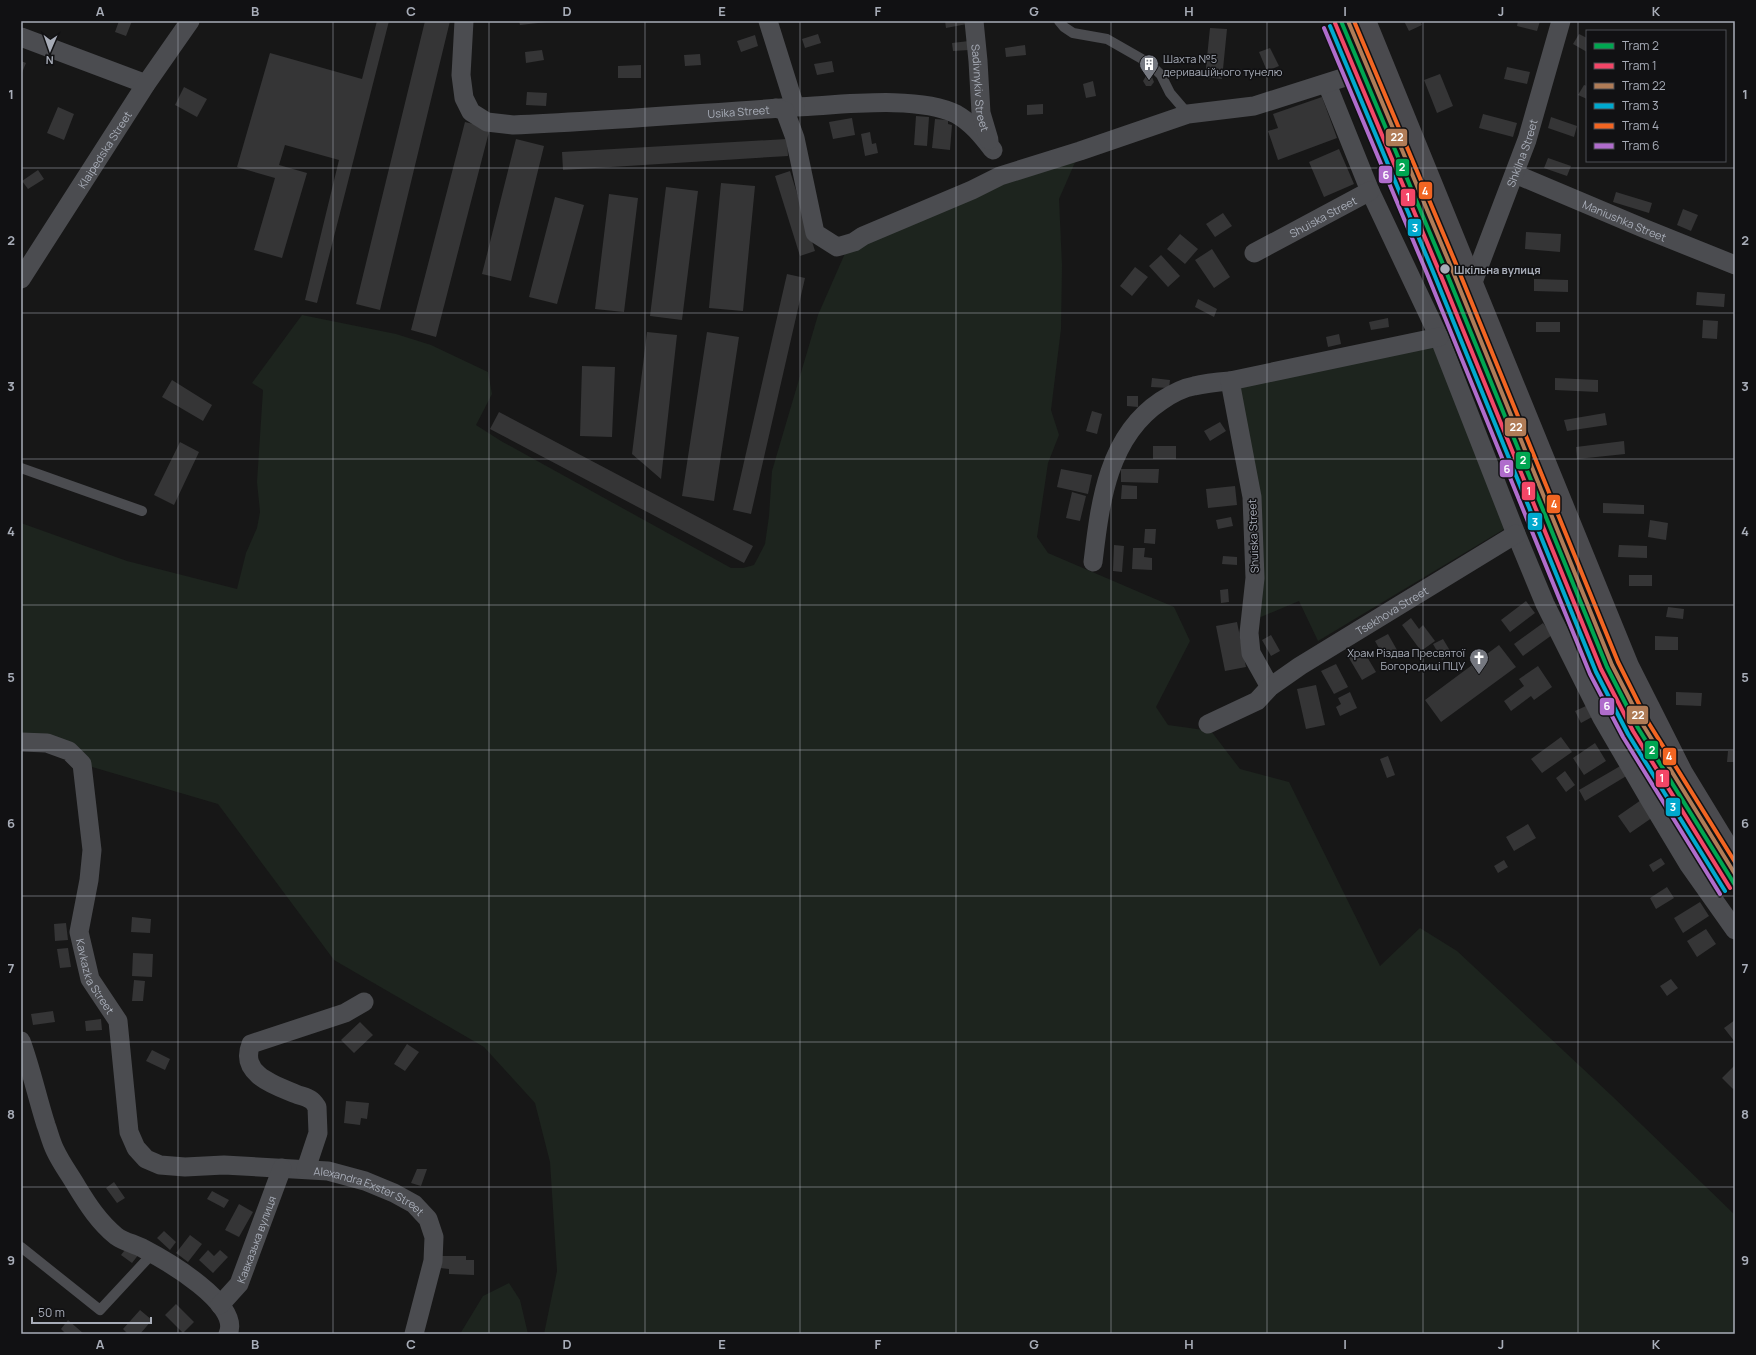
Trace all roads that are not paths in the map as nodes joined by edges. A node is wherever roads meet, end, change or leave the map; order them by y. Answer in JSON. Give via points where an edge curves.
{"nodes":[{"id":1,"x":190,"y":21,"type":"edge"},
{"id":2,"x":464,"y":21,"type":"edge"},
{"id":3,"x":768,"y":21,"type":"edge"},
{"id":4,"x":974,"y":21,"type":"edge"},
{"id":5,"x":1059,"y":21,"type":"edge"},
{"id":6,"x":1365,"y":21,"type":"edge"},
{"id":7,"x":1561,"y":21,"type":"edge"},
{"id":8,"x":21,"y":37,"type":"edge"},
{"id":9,"x":1383,"y":65,"type":"junction"},
{"id":10,"x":146,"y":84,"type":"junction"},
{"id":11,"x":1327,"y":84,"type":"junction"},
{"id":12,"x":776,"y":108,"type":"junction"},
{"id":13,"x":795,"y":108,"type":"junction"},
{"id":14,"x":1188,"y":114,"type":"junction"},
{"id":15,"x":993,"y":150,"type":"junction"},
{"id":16,"x":1514,"y":174,"type":"junction"},
{"id":17,"x":1000,"y":176,"type":"junction"},
{"id":18,"x":1370,"y":190,"type":"junction"},
{"id":19,"x":1254,"y":253,"type":"dead end"},
{"id":20,"x":1735,"y":265,"type":"edge"},
{"id":21,"x":21,"y":279,"type":"edge"},
{"id":22,"x":1473,"y":282,"type":"junction"},
{"id":23,"x":1439,"y":337,"type":"junction"},
{"id":24,"x":1230,"y":380,"type":"junction"},
{"id":25,"x":21,"y":468,"type":"edge"},
{"id":26,"x":142,"y":511,"type":"dead end"},
{"id":27,"x":1516,"y":534,"type":"junction"},
{"id":28,"x":1093,"y":562,"type":"dead end"},
{"id":29,"x":1270,"y":687,"type":"junction"},
{"id":30,"x":1208,"y":724,"type":"dead end"},
{"id":31,"x":21,"y":742,"type":"edge"},
{"id":32,"x":1735,"y":860,"type":"edge"},
{"id":33,"x":1735,"y":930,"type":"edge"},
{"id":34,"x":364,"y":1002,"type":"dead end"},
{"id":35,"x":21,"y":1041,"type":"edge"},
{"id":36,"x":282,"y":1168,"type":"junction"},
{"id":37,"x":306,"y":1169,"type":"junction"},
{"id":38,"x":21,"y":1247,"type":"edge"},
{"id":39,"x":152,"y":1254,"type":"junction"},
{"id":40,"x":220,"y":1305,"type":"junction"},
{"id":41,"x":228,"y":1334,"type":"edge"},
{"id":42,"x":414,"y":1334,"type":"edge"}],
"edges":[{"from":1,"to":10,"type":"street","name":"Klaipedska Street"},
{"from":2,"to":12,"type":"street","name":"Usika Street","via":[[461,75],[464,98],[472,112],[487,122],[513,125]]},
{"from":3,"to":13,"type":"street"},
{"from":4,"to":15,"type":"street","name":"Sadivnykiv Street","via":[[981,113]]},
{"from":5,"to":14,"type":"lane","via":[[1073,33],[1107,39],[1149,63],[1161,75],[1170,93]]},
{"from":6,"to":9,"type":"main road"},
{"from":7,"to":16,"type":"street","name":"Shkilna Street","via":[[1527,140]]},
{"from":8,"to":10,"type":"street"},
{"from":9,"to":11,"type":"street"},
{"from":9,"to":22,"type":"main road"},
{"from":10,"to":21,"type":"street","name":"Klaipedska Street"},
{"from":11,"to":14,"type":"street","via":[[1254,106]]},
{"from":11,"to":18,"type":"street"},
{"from":12,"to":13,"type":"street","name":"Usika Street"},
{"from":12,"to":17,"type":"street","via":[[785,111],[796,138],[815,233],[837,247],[854,242]]},
{"from":13,"to":15,"type":"street","name":"Usika Street","via":[[891,103],[926,105],[955,114],[972,125]]},
{"from":14,"to":17,"type":"street"},
{"from":15,"to":17,"type":"street","name":"Sadivnykiv Street"},
{"from":16,"to":20,"type":"street","name":"Maniushka Street"},
{"from":16,"to":22,"type":"street","name":"Shkilna Street"},
{"from":18,"to":19,"type":"street","name":"Shuiska Street"},
{"from":18,"to":23,"type":"street"},
{"from":22,"to":32,"type":"main road","via":[[1628,666],[1682,773]]},
{"from":23,"to":24,"type":"street"},
{"from":23,"to":27,"type":"street"},
{"from":24,"to":28,"type":"street","via":[[1193,386],[1169,396],[1150,408],[1130,429],[1108,476],[1100,507]]},
{"from":24,"to":29,"type":"street","name":"Shuiska Street","via":[[1252,497],[1255,578],[1249,633],[1251,654]]},
{"from":25,"to":26,"type":"lane"},
{"from":27,"to":29,"type":"street","name":"Tsekhova Street"},
{"from":27,"to":33,"type":"street","via":[[1545,604],[1602,718],[1689,865]]},
{"from":29,"to":30,"type":"street","name":"Tsekhova Street","via":[[1257,701]]},
{"from":31,"to":36,"type":"street","name":"Kavkazka Street","via":[[47,743],[69,751],[82,764],[92,850],[79,932],[90,979],[118,1021],[129,1132],[136,1148],[146,1159],[160,1165]]},
{"from":34,"to":37,"type":"street","name":"Alexandra Exster Street","via":[[345,1013],[251,1044],[248,1052],[248,1060],[254,1071],[264,1079],[311,1099],[317,1107],[318,1133]]},
{"from":35,"to":39,"type":"street","via":[[55,1150],[87,1205],[118,1237]]},
{"from":36,"to":37,"type":"street","name":"Alexandra Exster Street"},
{"from":36,"to":40,"type":"street","name":"Кавказька вулиця","via":[[239,1284]]},
{"from":37,"to":42,"type":"street","name":"Alexandra Exster Street","via":[[328,1171],[365,1181],[414,1204],[428,1219],[434,1236],[433,1261]]},
{"from":38,"to":39,"type":"lane","via":[[100,1310]]},
{"from":39,"to":40,"type":"street","via":[[192,1279]]},
{"from":40,"to":41,"type":"street","via":[[228,1319]]}]}
